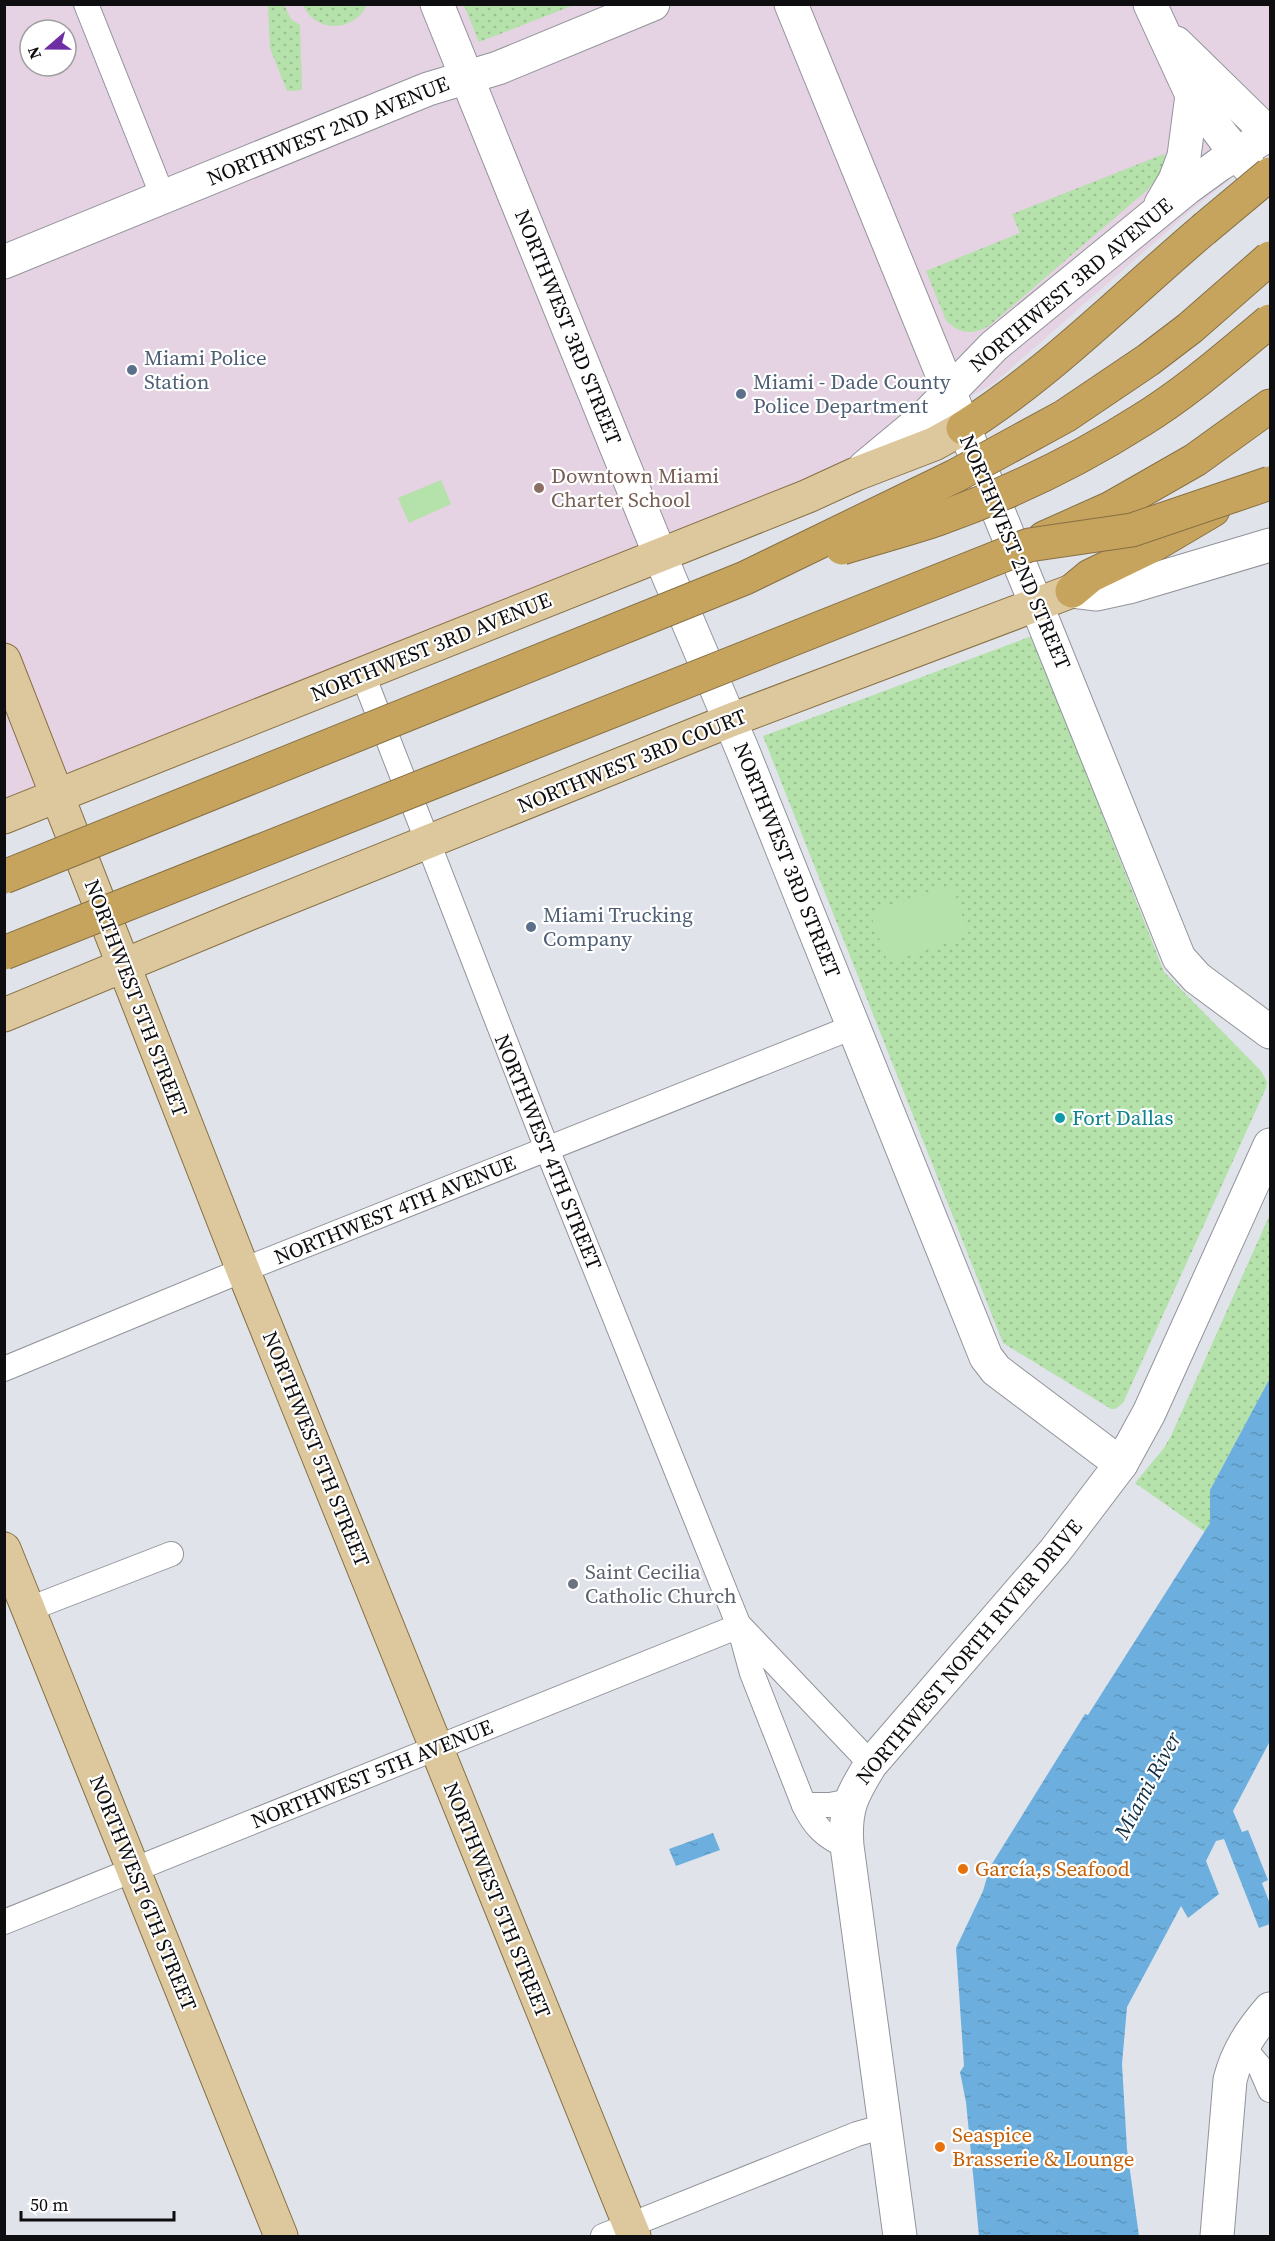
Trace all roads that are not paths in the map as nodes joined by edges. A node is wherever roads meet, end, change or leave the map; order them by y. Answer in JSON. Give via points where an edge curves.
{"nodes":[{"id":1,"x":86,"y":4,"type":"edge"},
{"id":2,"x":437,"y":4,"type":"edge"},
{"id":3,"x":653,"y":4,"type":"edge"},
{"id":4,"x":791,"y":4,"type":"edge"},
{"id":5,"x":1156,"y":17,"type":"edge"},
{"id":6,"x":466,"y":77,"type":"junction"},
{"id":7,"x":1192,"y":94,"type":"junction"},
{"id":8,"x":1270,"y":135,"type":"edge"},
{"id":9,"x":1237,"y":155,"type":"junction"},
{"id":10,"x":1270,"y":174,"type":"edge"},
{"id":11,"x":1270,"y":192,"type":"edge"},
{"id":12,"x":163,"y":197,"type":"junction"},
{"id":13,"x":1156,"y":214,"type":"junction"},
{"id":14,"x":1270,"y":258,"type":"edge"},
{"id":15,"x":4,"y":262,"type":"edge"},
{"id":16,"x":1270,"y":321,"type":"edge"},
{"id":17,"x":948,"y":392,"type":"junction"},
{"id":18,"x":1270,"y":406,"type":"edge"},
{"id":19,"x":963,"y":428,"type":"junction"},
{"id":20,"x":1270,"y":471,"type":"edge"},
{"id":21,"x":855,"y":474,"type":"junction"},
{"id":22,"x":1270,"y":483,"type":"edge"},
{"id":23,"x":1029,"y":545,"type":"junction"},
{"id":24,"x":1270,"y":545,"type":"edge"},
{"id":25,"x":660,"y":555,"type":"junction"},
{"id":26,"x":745,"y":578,"type":"junction"},
{"id":27,"x":1072,"y":591,"type":"junction"},
{"id":28,"x":1036,"y":604,"type":"junction"},
{"id":29,"x":4,"y":660,"type":"edge"},
{"id":30,"x":363,"y":675,"type":"junction"},
{"id":31,"x":730,"y":720,"type":"junction"},
{"id":32,"x":57,"y":797,"type":"junction"},
{"id":33,"x":4,"y":817,"type":"edge"},
{"id":34,"x":428,"y":843,"type":"junction"},
{"id":35,"x":4,"y":877,"type":"edge"},
{"id":36,"x":4,"y":953,"type":"edge"},
{"id":37,"x":123,"y":965,"type":"junction"},
{"id":38,"x":4,"y":1015,"type":"edge"},
{"id":39,"x":854,"y":1027,"type":"junction"},
{"id":40,"x":1270,"y":1032,"type":"edge"},
{"id":41,"x":1270,"y":1145,"type":"edge"},
{"id":42,"x":546,"y":1149,"type":"junction"},
{"id":43,"x":243,"y":1270,"type":"junction"},
{"id":44,"x":4,"y":1369,"type":"edge"},
{"id":45,"x":1121,"y":1464,"type":"junction"},
{"id":46,"x":4,"y":1549,"type":"edge"},
{"id":47,"x":171,"y":1554,"type":"dead end"},
{"id":48,"x":29,"y":1609,"type":"junction"},
{"id":49,"x":740,"y":1626,"type":"junction"},
{"id":50,"x":435,"y":1749,"type":"junction"},
{"id":51,"x":871,"y":1764,"type":"junction"},
{"id":52,"x":850,"y":1801,"type":"junction"},
{"id":53,"x":804,"y":1805,"type":"junction"},
{"id":54,"x":847,"y":1846,"type":"junction"},
{"id":55,"x":134,"y":1870,"type":"junction"},
{"id":56,"x":4,"y":1922,"type":"edge"},
{"id":57,"x":1270,"y":2009,"type":"edge"},
{"id":58,"x":1242,"y":2046,"type":"junction"},
{"id":59,"x":1270,"y":2090,"type":"edge"},
{"id":60,"x":885,"y":2126,"type":"junction"},
{"id":61,"x":622,"y":2233,"type":"edge"},
{"id":62,"x":281,"y":2236,"type":"edge"},
{"id":63,"x":900,"y":2236,"type":"edge"},
{"id":64,"x":1217,"y":2236,"type":"edge"}],
"edges":[{"from":1,"to":12,"type":"street"},
{"from":2,"to":6,"type":"street","name":"NORTHWEST 3RD STREET"},
{"from":3,"to":6,"type":"street","name":"NORTHWEST 2ND AVENUE","via":[[498,68]]},
{"from":4,"to":17,"type":"street","name":"NORTHWEST 2ND STREET"},
{"from":5,"to":7,"type":"street"},
{"from":5,"to":8,"type":"street"},
{"from":6,"to":12,"type":"street","name":"NORTHWEST 2ND AVENUE"},
{"from":6,"to":25,"type":"street","name":"NORTHWEST 3RD STREET"},
{"from":7,"to":9,"type":"street"},
{"from":7,"to":13,"type":"street","via":[[1184,156]]},
{"from":8,"to":9,"type":"street","name":"NORTHWEST 3RD AVENUE"},
{"from":9,"to":11,"type":"street"},
{"from":9,"to":13,"type":"street","name":"NORTHWEST 3RD AVENUE"},
{"from":10,"to":19,"type":"highway","bridge":true,"via":[[1070,348],[1004,402]]},
{"from":12,"to":15,"type":"street","name":"NORTHWEST 2ND AVENUE"},
{"from":13,"to":17,"type":"street","name":"NORTHWEST 3RD AVENUE","via":[[994,346]]},
{"from":14,"to":26,"type":"highway","bridge":true,"via":[[1165,347],[1065,416],[955,476]]},
{"from":16,"to":26,"type":"highway","bridge":true,"via":[[1173,399],[1068,462],[939,518]]},
{"from":17,"to":19,"type":"street","name":"NORTHWEST 2ND STREET"},
{"from":17,"to":21,"type":"street","name":"NORTHWEST 3RD AVENUE","via":[[916,426]]},
{"from":18,"to":23,"type":"highway","bridge":true,"via":[[1195,460],[1111,508]]},
{"from":19,"to":21,"type":"main road","name":"NORTHWEST 3RD AVENUE","via":[[934,444]]},
{"from":19,"to":28,"type":"street","name":"NORTHWEST 2ND STREET"},
{"from":20,"to":27,"type":"highway","via":[[1182,529],[1090,576]]},
{"from":21,"to":25,"type":"main road","name":"NORTHWEST 3RD AVENUE"},
{"from":22,"to":23,"type":"highway","bridge":true,"via":[[1132,530]]},
{"from":23,"to":36,"type":"highway","bridge":true},
{"from":24,"to":27,"type":"street","name":"NORTHWEST 3RD COURT","via":[[1129,587],[1097,594]]},
{"from":25,"to":30,"type":"main road","name":"NORTHWEST 3RD AVENUE"},
{"from":25,"to":31,"type":"street","name":"NORTHWEST 3RD STREET"},
{"from":26,"to":35,"type":"highway","bridge":true},
{"from":27,"to":28,"type":"main road","name":"NORTHWEST 3RD COURT"},
{"from":28,"to":31,"type":"main road","name":"NORTHWEST 3RD COURT"},
{"from":28,"to":40,"type":"street","name":"NORTHWEST 2ND STREET","via":[[1179,958],[1197,978]]},
{"from":29,"to":32,"type":"main road","name":"NORTHWEST 5TH STREET"},
{"from":30,"to":32,"type":"main road","name":"NORTHWEST 3RD AVENUE"},
{"from":30,"to":34,"type":"street","name":"NORTHWEST 4TH STREET"},
{"from":31,"to":34,"type":"main road","name":"NORTHWEST 3RD COURT"},
{"from":31,"to":39,"type":"street","name":"NORTHWEST 3RD STREET"},
{"from":32,"to":33,"type":"main road","name":"NORTHWEST 3RD AVENUE"},
{"from":32,"to":37,"type":"main road","name":"NORTHWEST 5TH STREET"},
{"from":34,"to":37,"type":"main road","name":"NORTHWEST 3RD COURT"},
{"from":34,"to":42,"type":"street","name":"NORTHWEST 4TH STREET"},
{"from":37,"to":38,"type":"main road","name":"NORTHWEST 3RD COURT"},
{"from":37,"to":43,"type":"main road","name":"NORTHWEST 5TH STREET"},
{"from":39,"to":42,"type":"street","name":"NORTHWEST 4TH AVENUE"},
{"from":39,"to":45,"type":"street","name":"NORTHWEST 3RD STREET","via":[[986,1357],[996,1370]]},
{"from":41,"to":45,"type":"street","name":"NORTHWEST NORTH RIVER DRIVE","via":[[1149,1413]]},
{"from":42,"to":43,"type":"street","name":"NORTHWEST 4TH AVENUE"},
{"from":42,"to":49,"type":"street","name":"NORTHWEST 4TH STREET"},
{"from":43,"to":44,"type":"street","name":"NORTHWEST 4TH AVENUE"},
{"from":43,"to":50,"type":"main road","name":"NORTHWEST 5TH STREET"},
{"from":45,"to":51,"type":"street","name":"NORTHWEST NORTH RIVER DRIVE","via":[[1055,1551]]},
{"from":46,"to":48,"type":"main road","name":"NORTHWEST 6TH STREET"},
{"from":47,"to":48,"type":"street"},
{"from":48,"to":55,"type":"main road","name":"NORTHWEST 6TH STREET"},
{"from":49,"to":50,"type":"street","name":"NORTHWEST 5TH AVENUE"},
{"from":49,"to":51,"type":"street","name":"NORTHWEST 4TH STREET"},
{"from":49,"to":53,"type":"street","name":"NORTHWEST 4TH STREET","via":[[752,1673]]},
{"from":50,"to":55,"type":"street","name":"NORTHWEST 5TH AVENUE"},
{"from":50,"to":61,"type":"main road","name":"NORTHWEST 5TH STREET"},
{"from":51,"to":52,"type":"street","name":"NORTHWEST NORTH RIVER DRIVE"},
{"from":52,"to":53,"type":"street"},
{"from":52,"to":54,"type":"street","name":"NORTHWEST NORTH RIVER DRIVE"},
{"from":53,"to":54,"type":"street","name":"NORTHWEST 4TH STREET","via":[[820,1831]]},
{"from":54,"to":60,"type":"street","name":"NORTHWEST NORTH RIVER DRIVE"},
{"from":55,"to":56,"type":"street","name":"NORTHWEST 5TH AVENUE"},
{"from":55,"to":62,"type":"main road","name":"NORTHWEST 6TH STREET"},
{"from":57,"to":58,"type":"street"},
{"from":58,"to":59,"type":"street","via":[[1260,2067]]},
{"from":58,"to":64,"type":"street","via":[[1230,2080]]},
{"from":60,"to":61,"type":"street","via":[[857,2134]]},
{"from":60,"to":63,"type":"street","name":"NORTHWEST NORTH RIVER DRIVE"}]}
